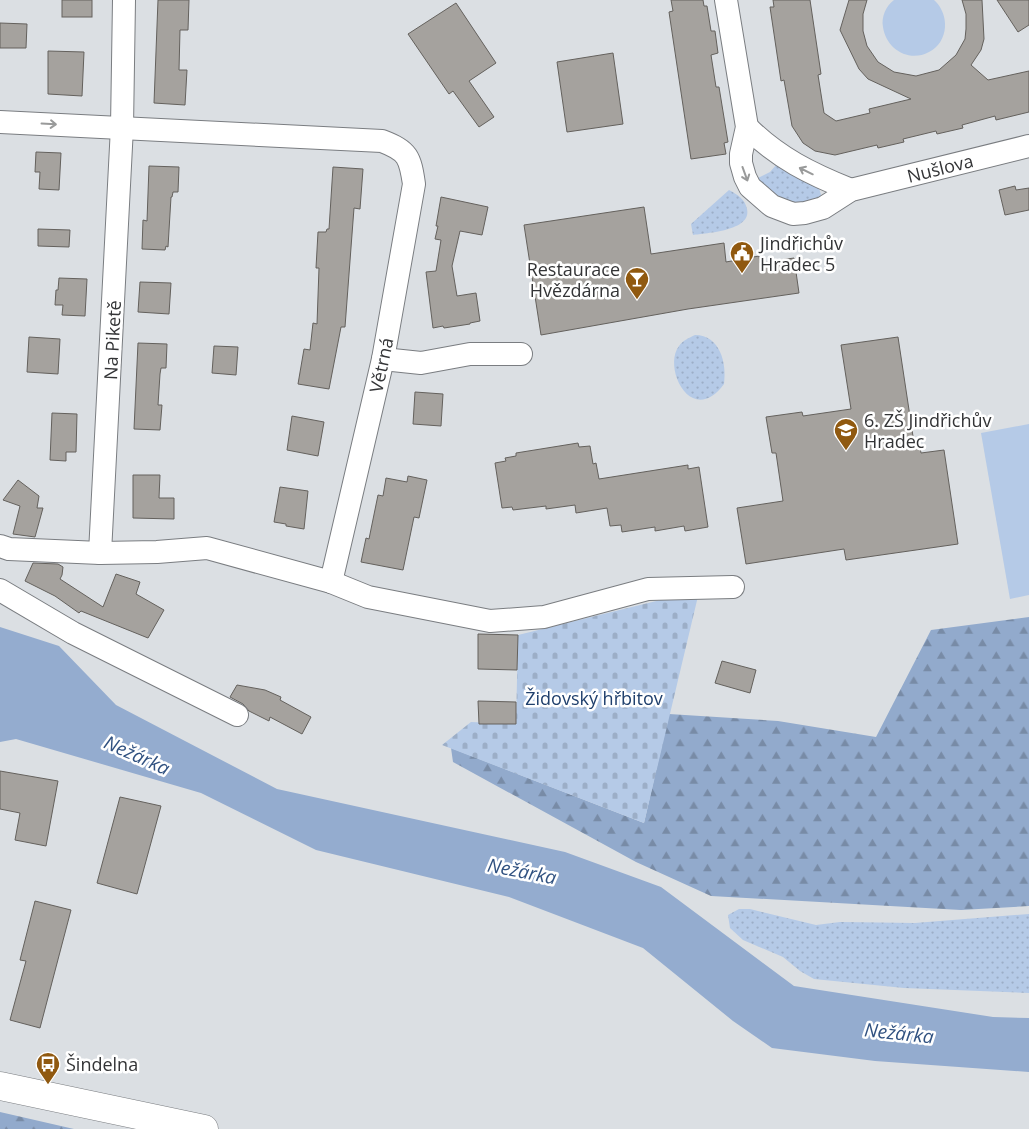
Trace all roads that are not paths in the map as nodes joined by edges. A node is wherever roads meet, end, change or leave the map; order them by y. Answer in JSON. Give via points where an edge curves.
{"nodes":[{"id":1,"x":124,"y":0,"type":"edge"},
{"id":2,"x":726,"y":0,"type":"edge"},
{"id":3,"x":0,"y":122,"type":"edge"},
{"id":4,"x":747,"y":126,"type":"junction"},
{"id":5,"x":122,"y":127,"type":"junction"},
{"id":6,"x":1029,"y":146,"type":"edge"},
{"id":7,"x":851,"y":190,"type":"junction"},
{"id":8,"x":521,"y":354,"type":"dead end"},
{"id":9,"x":383,"y":359,"type":"junction"},
{"id":10,"x":0,"y":546,"type":"edge"},
{"id":11,"x":100,"y":553,"type":"junction"},
{"id":12,"x":332,"y":582,"type":"junction"},
{"id":13,"x":733,"y":587,"type":"dead end"},
{"id":14,"x":0,"y":590,"type":"edge"},
{"id":15,"x":237,"y":715,"type":"dead end"},
{"id":16,"x":0,"y":1086,"type":"edge"},
{"id":17,"x":204,"y":1129,"type":"edge"}],
"edges":[{"from":1,"to":5,"type":"street","name":"Na Piketě"},
{"from":2,"to":4,"type":"street"},
{"from":3,"to":5,"type":"street","one_way":true},
{"from":7,"to":4,"type":"street","one_way":true,"via":[[796,166]]},
{"from":4,"to":7,"type":"street","name":"Nušlova","one_way":true,"via":[[741,154],[745,177],[772,206],[793,214],[805,213],[823,208]]},
{"from":5,"to":9,"type":"street","name":"Větrná","via":[[382,141],[401,148],[411,166],[414,184]]},
{"from":5,"to":11,"type":"street","name":"Na Piketě"},
{"from":6,"to":7,"type":"street","name":"Nušlova"},
{"from":8,"to":9,"type":"street","via":[[470,354],[421,363]]},
{"from":9,"to":12,"type":"street","name":"Větrná"},
{"from":10,"to":11,"type":"street"},
{"from":11,"to":12,"type":"street","via":[[207,548]]},
{"from":12,"to":13,"type":"street","via":[[368,597],[490,621],[544,618],[648,590]]},
{"from":14,"to":15,"type":"street","via":[[73,633]]},
{"from":16,"to":17,"type":"street"}]}
